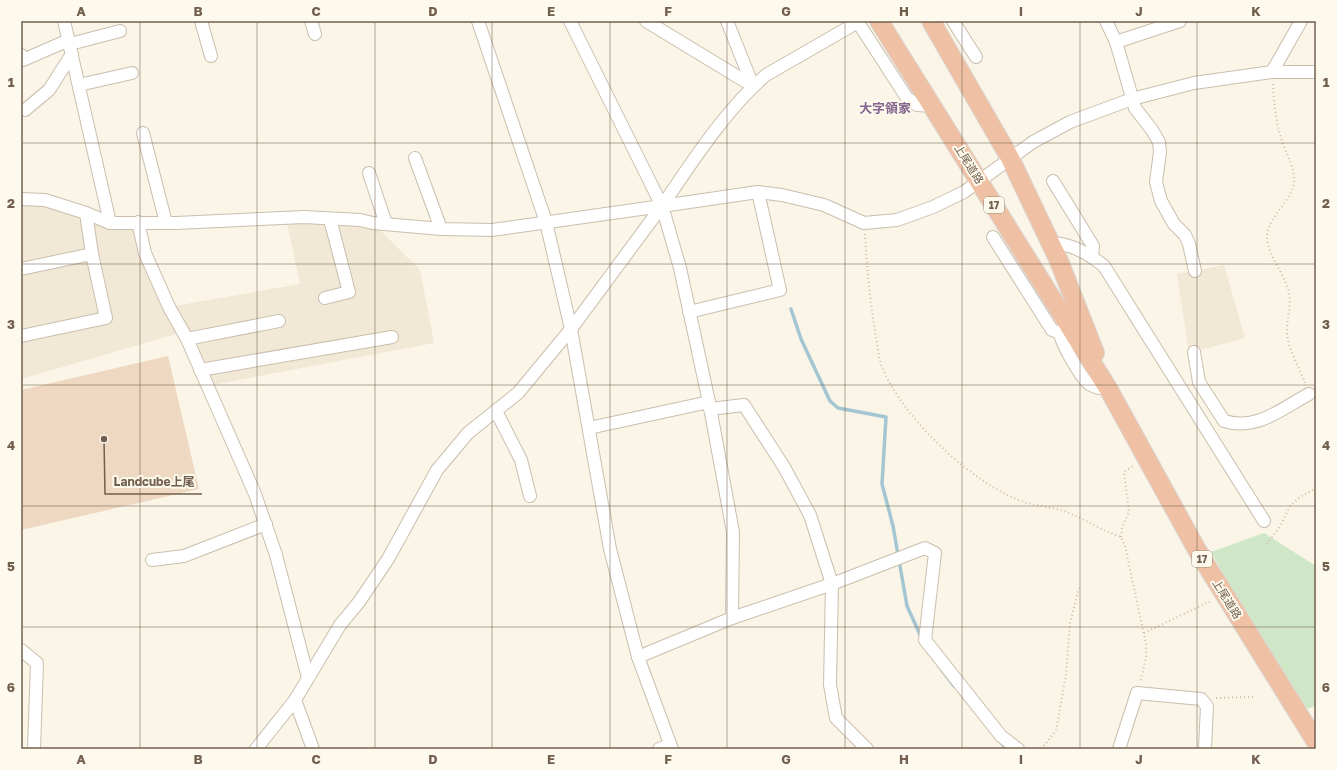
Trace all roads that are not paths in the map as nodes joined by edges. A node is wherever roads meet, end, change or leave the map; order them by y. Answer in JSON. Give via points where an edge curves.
{"nodes":[{"id":1,"x":64,"y":21,"type":"edge"},
{"id":2,"x":201,"y":21,"type":"edge"},
{"id":3,"x":311,"y":21,"type":"edge"},
{"id":4,"x":478,"y":21,"type":"edge"},
{"id":5,"x":570,"y":21,"type":"edge"},
{"id":6,"x":646,"y":21,"type":"edge"},
{"id":7,"x":727,"y":21,"type":"edge"},
{"id":8,"x":858,"y":21,"type":"edge"},
{"id":9,"x":879,"y":21,"type":"edge"},
{"id":10,"x":931,"y":21,"type":"edge"},
{"id":11,"x":953,"y":21,"type":"edge"},
{"id":12,"x":1106,"y":21,"type":"edge"},
{"id":13,"x":1180,"y":21,"type":"edge"},
{"id":14,"x":1301,"y":21,"type":"edge"},
{"id":15,"x":120,"y":31,"type":"dead end"},
{"id":16,"x":315,"y":34,"type":"dead end"},
{"id":17,"x":1116,"y":42,"type":"junction"},
{"id":18,"x":71,"y":46,"type":"junction"},
{"id":19,"x":21,"y":55,"type":"edge"},
{"id":20,"x":211,"y":56,"type":"dead end"},
{"id":21,"x":976,"y":57,"type":"dead end"},
{"id":22,"x":1272,"y":72,"type":"junction"},
{"id":23,"x":1316,"y":72,"type":"edge"},
{"id":24,"x":132,"y":73,"type":"dead end"},
{"id":25,"x":79,"y":85,"type":"junction"},
{"id":26,"x":753,"y":86,"type":"junction"},
{"id":27,"x":1132,"y":99,"type":"junction"},
{"id":28,"x":932,"y":106,"type":"junction"},
{"id":29,"x":25,"y":110,"type":"dead end"},
{"id":30,"x":143,"y":133,"type":"dead end"},
{"id":31,"x":415,"y":158,"type":"dead end"},
{"id":32,"x":1010,"y":158,"type":"junction"},
{"id":33,"x":369,"y":172,"type":"dead end"},
{"id":34,"x":980,"y":181,"type":"junction"},
{"id":35,"x":1053,"y":181,"type":"dead end"},
{"id":36,"x":758,"y":192,"type":"junction"},
{"id":37,"x":21,"y":199,"type":"edge"},
{"id":38,"x":662,"y":206,"type":"junction"},
{"id":39,"x":86,"y":213,"type":"junction"},
{"id":40,"x":330,"y":219,"type":"junction"},
{"id":41,"x":138,"y":222,"type":"junction"},
{"id":42,"x":546,"y":222,"type":"junction"},
{"id":43,"x":110,"y":223,"type":"junction"},
{"id":44,"x":166,"y":223,"type":"junction"},
{"id":45,"x":386,"y":224,"type":"junction"},
{"id":46,"x":441,"y":229,"type":"junction"},
{"id":47,"x":993,"y":237,"type":"dead end"},
{"id":48,"x":1051,"y":244,"type":"junction"},
{"id":49,"x":92,"y":254,"type":"junction"},
{"id":50,"x":1092,"y":256,"type":"junction"},
{"id":51,"x":21,"y":269,"type":"edge"},
{"id":52,"x":1195,"y":271,"type":"dead end"},
{"id":53,"x":325,"y":298,"type":"dead end"},
{"id":54,"x":689,"y":312,"type":"junction"},
{"id":55,"x":279,"y":321,"type":"dead end"},
{"id":56,"x":571,"y":329,"type":"junction"},
{"id":57,"x":1064,"y":329,"type":"junction"},
{"id":58,"x":21,"y":336,"type":"edge"},
{"id":59,"x":392,"y":337,"type":"dead end"},
{"id":60,"x":187,"y":339,"type":"junction"},
{"id":61,"x":1194,"y":352,"type":"dead end"},
{"id":62,"x":200,"y":370,"type":"junction"},
{"id":63,"x":1109,"y":390,"type":"junction"},
{"id":64,"x":1309,"y":394,"type":"road end"},
{"id":65,"x":710,"y":405,"type":"junction"},
{"id":66,"x":496,"y":411,"type":"junction"},
{"id":67,"x":1220,"y":418,"type":"junction"},
{"id":68,"x":1205,"y":426,"type":"junction"},
{"id":69,"x":589,"y":428,"type":"junction"},
{"id":70,"x":530,"y":496,"type":"dead end"},
{"id":71,"x":1264,"y":521,"type":"dead end"},
{"id":72,"x":266,"y":524,"type":"junction"},
{"id":73,"x":152,"y":560,"type":"dead end"},
{"id":74,"x":832,"y":584,"type":"junction"},
{"id":75,"x":732,"y":618,"type":"junction"},
{"id":76,"x":21,"y":650,"type":"edge"},
{"id":77,"x":638,"y":657,"type":"junction"},
{"id":78,"x":308,"y":678,"type":"junction"},
{"id":79,"x":295,"y":700,"type":"junction"},
{"id":80,"x":1316,"y":742,"type":"edge"},
{"id":81,"x":667,"y":748,"type":"edge"},
{"id":82,"x":34,"y":749,"type":"edge"},
{"id":83,"x":256,"y":749,"type":"edge"},
{"id":84,"x":313,"y":749,"type":"edge"},
{"id":85,"x":866,"y":749,"type":"edge"},
{"id":86,"x":1018,"y":749,"type":"edge"},
{"id":87,"x":1119,"y":749,"type":"edge"},
{"id":88,"x":1205,"y":749,"type":"edge"}],
"edges":[{"from":1,"to":18,"type":"street"},
{"from":2,"to":20,"type":"street"},
{"from":3,"to":16,"type":"street"},
{"from":4,"to":42,"type":"street"},
{"from":5,"to":38,"type":"street"},
{"from":6,"to":26,"type":"street"},
{"from":7,"to":26,"type":"street"},
{"from":8,"to":26,"type":"street","via":[[766,75]]},
{"from":8,"to":28,"type":"street","via":[[907,98],[917,105]]},
{"from":9,"to":28,"type":"highway","name":"上尾道路","number":"17"},
{"from":10,"to":32,"type":"highway","name":"上尾道路","number":"17"},
{"from":11,"to":21,"type":"street"},
{"from":12,"to":17,"type":"street"},
{"from":13,"to":17,"type":"street"},
{"from":14,"to":22,"type":"street"},
{"from":15,"to":18,"type":"street"},
{"from":17,"to":27,"type":"street"},
{"from":18,"to":19,"type":"street","via":[[24,60]]},
{"from":18,"to":25,"type":"street"},
{"from":18,"to":29,"type":"street","via":[[49,90]]},
{"from":22,"to":23,"type":"street"},
{"from":22,"to":27,"type":"street","via":[[1194,83]]},
{"from":24,"to":25,"type":"street"},
{"from":25,"to":43,"type":"street"},
{"from":26,"to":38,"type":"street","via":[[712,136]]},
{"from":27,"to":32,"type":"street","via":[[1070,122]]},
{"from":27,"to":52,"type":"street","via":[[1135,108],[1159,142],[1160,152],[1155,178],[1157,189],[1174,224],[1185,235]]},
{"from":28,"to":34,"type":"highway","name":"上尾道路","number":"17"},
{"from":30,"to":44,"type":"street"},
{"from":31,"to":46,"type":"street"},
{"from":32,"to":34,"type":"street"},
{"from":32,"to":48,"type":"highway","name":"上尾道路","number":"17"},
{"from":33,"to":45,"type":"street"},
{"from":34,"to":36,"type":"street","via":[[934,207],[896,220],[864,223],[824,205]]},
{"from":34,"to":57,"type":"highway","name":"上尾道路","number":"17"},
{"from":35,"to":50,"type":"street","via":[[1093,246]]},
{"from":36,"to":38,"type":"street"},
{"from":36,"to":54,"type":"street","via":[[780,290]]},
{"from":37,"to":39,"type":"street","via":[[45,200]]},
{"from":38,"to":42,"type":"street"},
{"from":38,"to":54,"type":"street"},
{"from":38,"to":56,"type":"street"},
{"from":39,"to":43,"type":"street"},
{"from":39,"to":49,"type":"street"},
{"from":40,"to":44,"type":"street"},
{"from":40,"to":45,"type":"street"},
{"from":40,"to":53,"type":"street","via":[[349,292]]},
{"from":41,"to":43,"type":"street"},
{"from":41,"to":44,"type":"street"},
{"from":41,"to":60,"type":"street","via":[[145,253],[169,307]]},
{"from":42,"to":46,"type":"street","via":[[492,230]]},
{"from":42,"to":56,"type":"street"},
{"from":45,"to":46,"type":"street"},
{"from":47,"to":57,"type":"street","via":[[1052,330]]},
{"from":48,"to":50,"type":"street","via":[[1064,245]]},
{"from":48,"to":63,"type":"highway","name":"上尾道路","number":"17"},
{"from":49,"to":51,"type":"street"},
{"from":49,"to":58,"type":"street","via":[[106,318]]},
{"from":50,"to":68,"type":"street","via":[[1104,266]]},
{"from":54,"to":65,"type":"street"},
{"from":55,"to":60,"type":"street"},
{"from":56,"to":66,"type":"street","via":[[518,393]]},
{"from":56,"to":69,"type":"street"},
{"from":57,"to":63,"type":"highway","name":"上尾道路","number":"17"},
{"from":59,"to":62,"type":"street"},
{"from":60,"to":62,"type":"street"},
{"from":61,"to":67,"type":"street","via":[[1199,382]]},
{"from":62,"to":72,"type":"street"},
{"from":63,"to":80,"type":"highway","name":"上尾道路","number":"17","via":[[1224,595]]},
{"from":64,"to":67,"type":"street","via":[[1260,421],[1241,424]]},
{"from":65,"to":69,"type":"street"},
{"from":65,"to":74,"type":"street","via":[[744,405],[784,467],[810,514]]},
{"from":65,"to":75,"type":"street","via":[[733,532]]},
{"from":66,"to":70,"type":"street","via":[[521,460]]},
{"from":66,"to":78,"type":"street","via":[[468,434],[437,470],[388,559],[340,626]]},
{"from":67,"to":68,"type":"street"},
{"from":68,"to":71,"type":"street"},
{"from":69,"to":77,"type":"street","via":[[610,549]]},
{"from":72,"to":73,"type":"street","via":[[184,556]]},
{"from":72,"to":78,"type":"street"},
{"from":74,"to":75,"type":"street"},
{"from":74,"to":85,"type":"street","via":[[830,685],[836,718]]},
{"from":74,"to":86,"type":"street","via":[[925,548],[935,553],[925,640],[1000,736]]},
{"from":75,"to":77,"type":"street"},
{"from":76,"to":82,"type":"street","via":[[37,663]]},
{"from":77,"to":81,"type":"street"},
{"from":78,"to":79,"type":"street"},
{"from":79,"to":83,"type":"street"},
{"from":79,"to":84,"type":"street"},
{"from":87,"to":88,"type":"street","via":[[1137,694],[1201,699],[1207,706]]}]}
